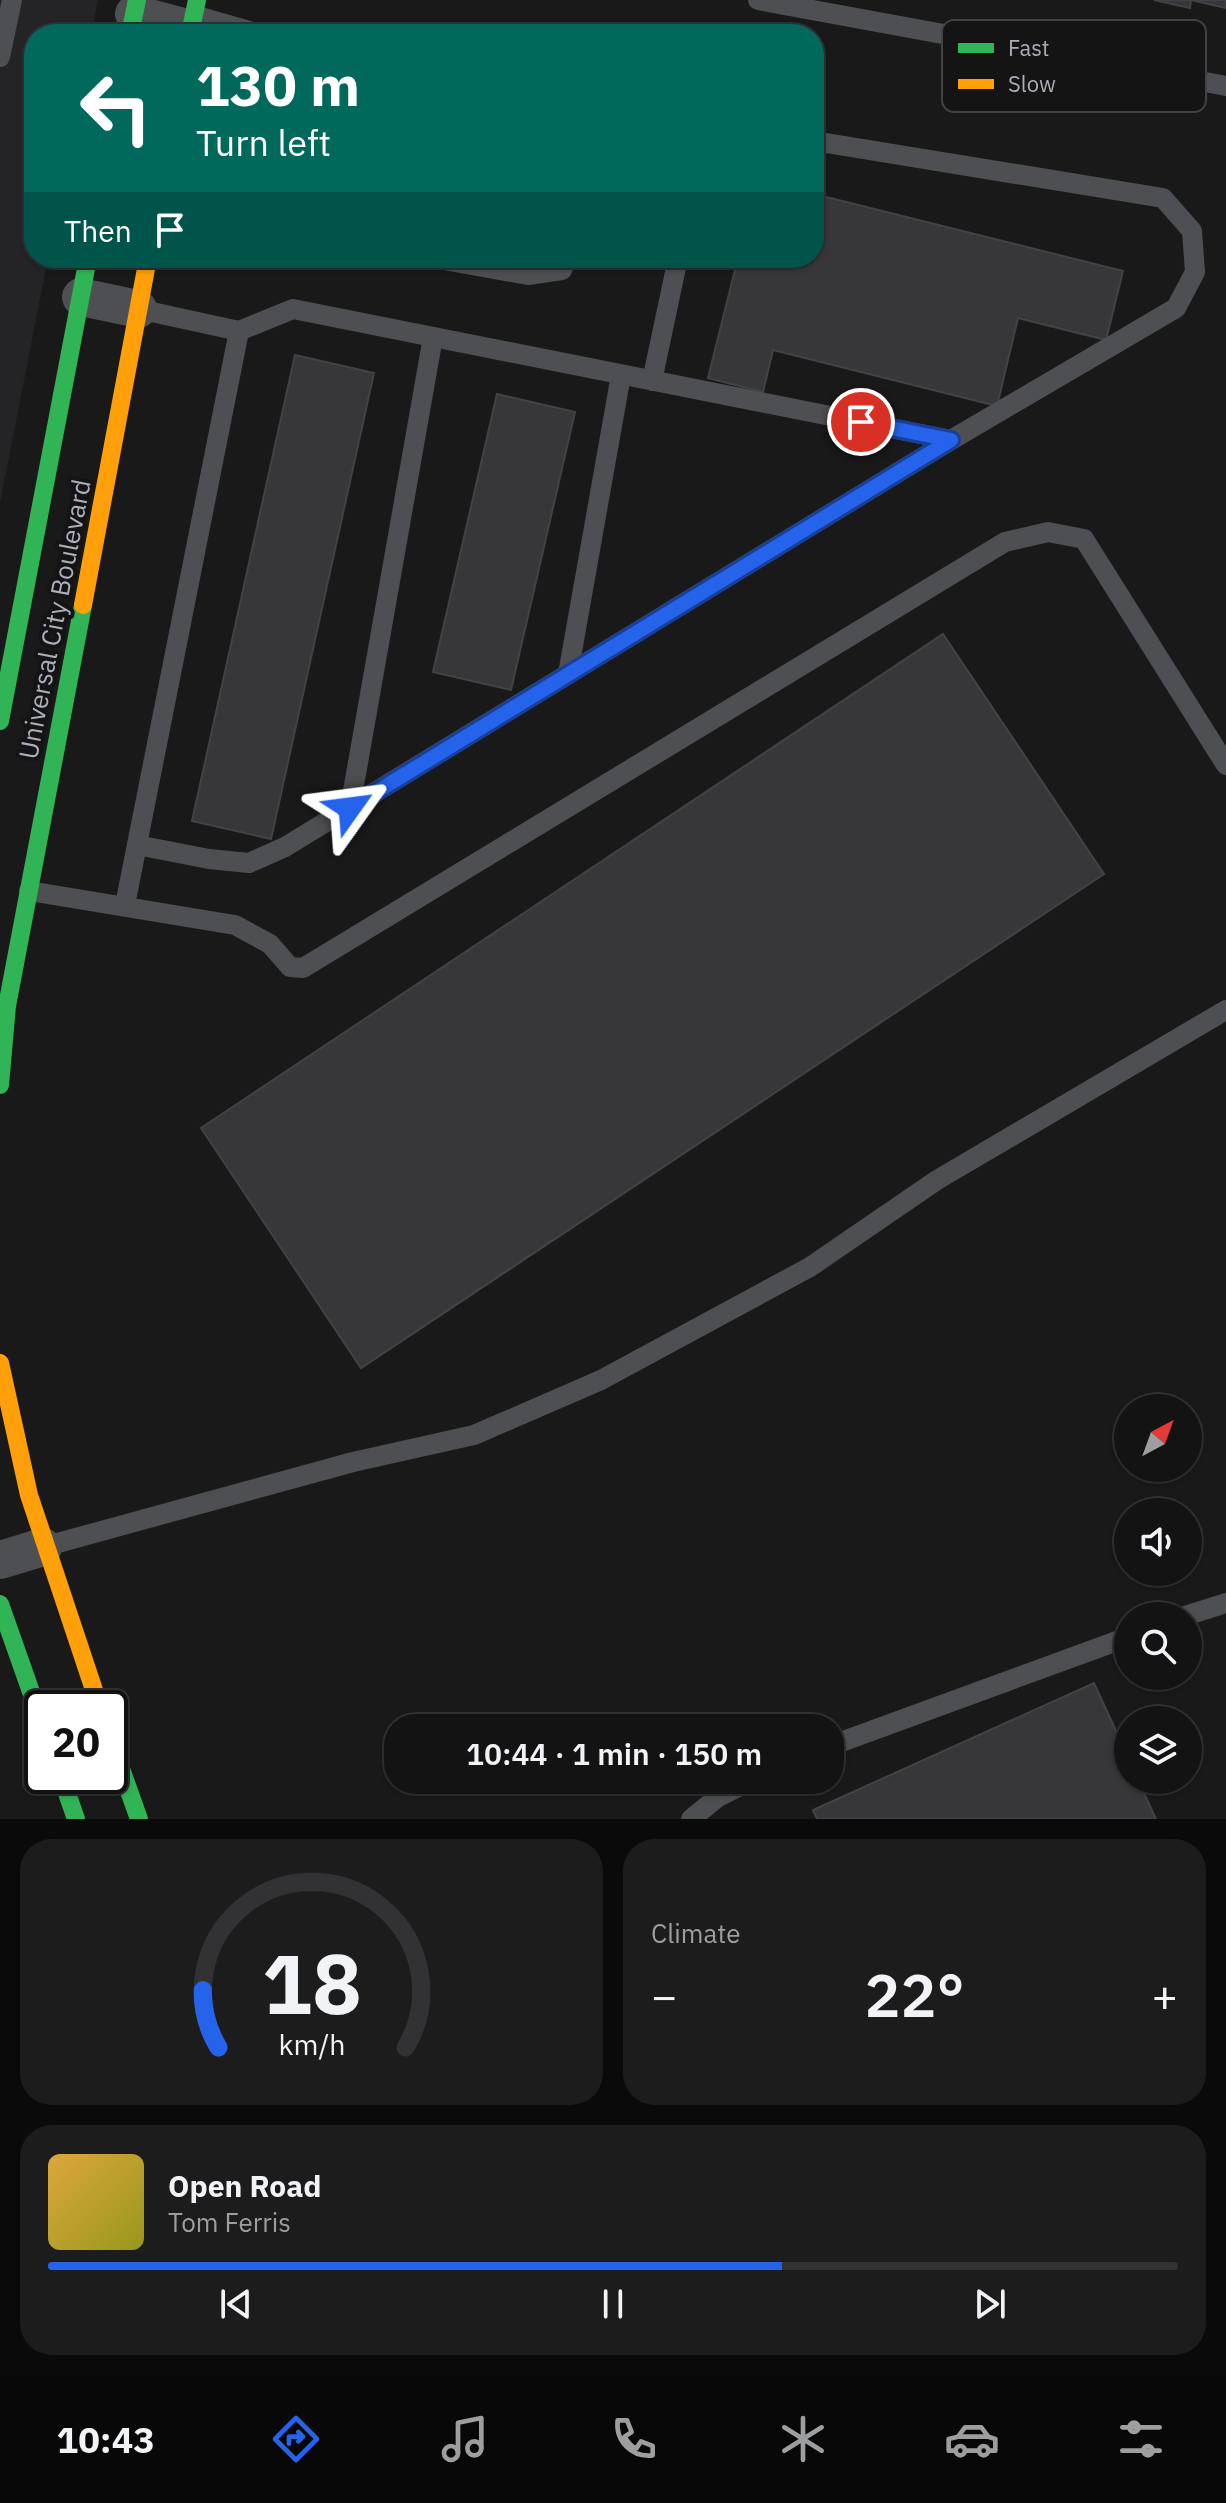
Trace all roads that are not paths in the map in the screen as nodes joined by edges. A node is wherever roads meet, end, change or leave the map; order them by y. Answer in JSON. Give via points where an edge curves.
{"nodes":[{"id":1,"x":12,"y":0,"type":"edge"},
{"id":2,"x":758,"y":0,"type":"edge"},
{"id":3,"x":133,"y":16,"type":"edge"},
{"id":4,"x":193,"y":19,"type":"edge"},
{"id":5,"x":215,"y":24,"type":"edge"},
{"id":6,"x":942,"y":34,"type":"edge"},
{"id":7,"x":0,"y":57,"type":"edge"},
{"id":8,"x":1206,"y":82,"type":"edge"},
{"id":9,"x":1226,"y":86,"type":"edge"},
{"id":10,"x":824,"y":143,"type":"edge"},
{"id":11,"x":86,"y":268,"type":"edge"},
{"id":12,"x":146,"y":268,"type":"edge"},
{"id":13,"x":489,"y":268,"type":"edge"},
{"id":14,"x":563,"y":268,"type":"edge"},
{"id":15,"x":676,"y":268,"type":"edge"},
{"id":16,"x":81,"y":297,"type":"junction"},
{"id":17,"x":138,"y":309,"type":"junction"},
{"id":18,"x":239,"y":331,"type":"junction"},
{"id":19,"x":433,"y":337,"type":"junction"},
{"id":20,"x":621,"y":375,"type":"junction"},
{"id":21,"x":652,"y":381,"type":"junction"},
{"id":22,"x":951,"y":440,"type":"junction"},
{"id":23,"x":0,"y":582,"type":"edge"},
{"id":24,"x":25,"y":587,"type":"junction"},
{"id":25,"x":568,"y":674,"type":"junction"},
{"id":26,"x":0,"y":721,"type":"edge"},
{"id":27,"x":1226,"y":765,"type":"edge"},
{"id":28,"x":350,"y":808,"type":"junction"},
{"id":29,"x":137,"y":845,"type":"junction"},
{"id":30,"x":29,"y":891,"type":"junction"},
{"id":31,"x":125,"y":905,"type":"junction"},
{"id":32,"x":11,"y":929,"type":"edge"},
{"id":33,"x":1226,"y":1010,"type":"edge"},
{"id":34,"x":0,"y":1085,"type":"edge"},
{"id":35,"x":0,"y":1363,"type":"edge"},
{"id":36,"x":43,"y":1547,"type":"junction"},
{"id":37,"x":0,"y":1560,"type":"edge"},
{"id":38,"x":1226,"y":1603,"type":"edge"},
{"id":39,"x":0,"y":1604,"type":"edge"},
{"id":40,"x":1202,"y":1611,"type":"edge"},
{"id":41,"x":1114,"y":1642,"type":"edge"},
{"id":42,"x":30,"y":1690,"type":"edge"},
{"id":43,"x":94,"y":1690,"type":"edge"},
{"id":44,"x":844,"y":1741,"type":"edge"},
{"id":45,"x":128,"y":1788,"type":"edge"},
{"id":46,"x":67,"y":1794,"type":"edge"},
{"id":47,"x":724,"y":1794,"type":"edge"},
{"id":48,"x":76,"y":1819,"type":"edge"},
{"id":49,"x":139,"y":1819,"type":"edge"},
{"id":50,"x":691,"y":1819,"type":"edge"}],
"edges":[{"from":1,"to":7,"type":"lane"},
{"from":2,"to":6,"type":"lane"},
{"from":3,"to":4,"type":"street"},
{"from":4,"to":5,"type":"lane"},
{"from":8,"to":9,"type":"lane"},
{"from":10,"to":22,"type":"lane","via":[[1163,198],[1192,231],[1195,272],[1176,308]]},
{"from":11,"to":16,"type":"street","name":"Universal City Boulevard"},
{"from":12,"to":17,"type":"street","name":"Universal City Boulevard"},
{"from":13,"to":14,"type":"lane","via":[[528,275]]},
{"from":15,"to":21,"type":"lane"},
{"from":16,"to":17,"type":"street"},
{"from":16,"to":24,"type":"street","name":"Universal City Boulevard"},
{"from":17,"to":18,"type":"lane"},
{"from":17,"to":30,"type":"street","name":"Universal City Boulevard"},
{"from":18,"to":19,"type":"lane","via":[[293,309]]},
{"from":18,"to":29,"type":"lane"},
{"from":19,"to":20,"type":"lane"},
{"from":19,"to":28,"type":"lane"},
{"from":20,"to":21,"type":"lane"},
{"from":20,"to":25,"type":"lane"},
{"from":21,"to":22,"type":"lane"},
{"from":22,"to":25,"type":"lane"},
{"from":23,"to":24,"type":"lane"},
{"from":24,"to":26,"type":"street","name":"Universal City Boulevard"},
{"from":25,"to":28,"type":"lane"},
{"from":27,"to":31,"type":"lane","via":[[1084,539],[1048,532],[1005,542],[303,968],[290,967],[270,944],[235,925]]},
{"from":28,"to":29,"type":"lane","via":[[249,863]]},
{"from":29,"to":31,"type":"lane"},
{"from":30,"to":31,"type":"lane"},
{"from":30,"to":32,"type":"street","name":"Universal City Boulevard"},
{"from":32,"to":34,"type":"street","name":"Universal City Boulevard"},
{"from":33,"to":36,"type":"lane","via":[[937,1180],[810,1267],[601,1380],[474,1435],[353,1462]]},
{"from":35,"to":36,"type":"street","via":[[8,1415]]},
{"from":36,"to":37,"type":"street"},
{"from":36,"to":43,"type":"street"},
{"from":38,"to":40,"type":"lane"},
{"from":39,"to":42,"type":"street"},
{"from":41,"to":44,"type":"lane"},
{"from":45,"to":49,"type":"street"},
{"from":46,"to":48,"type":"street"},
{"from":47,"to":50,"type":"lane"}]}
